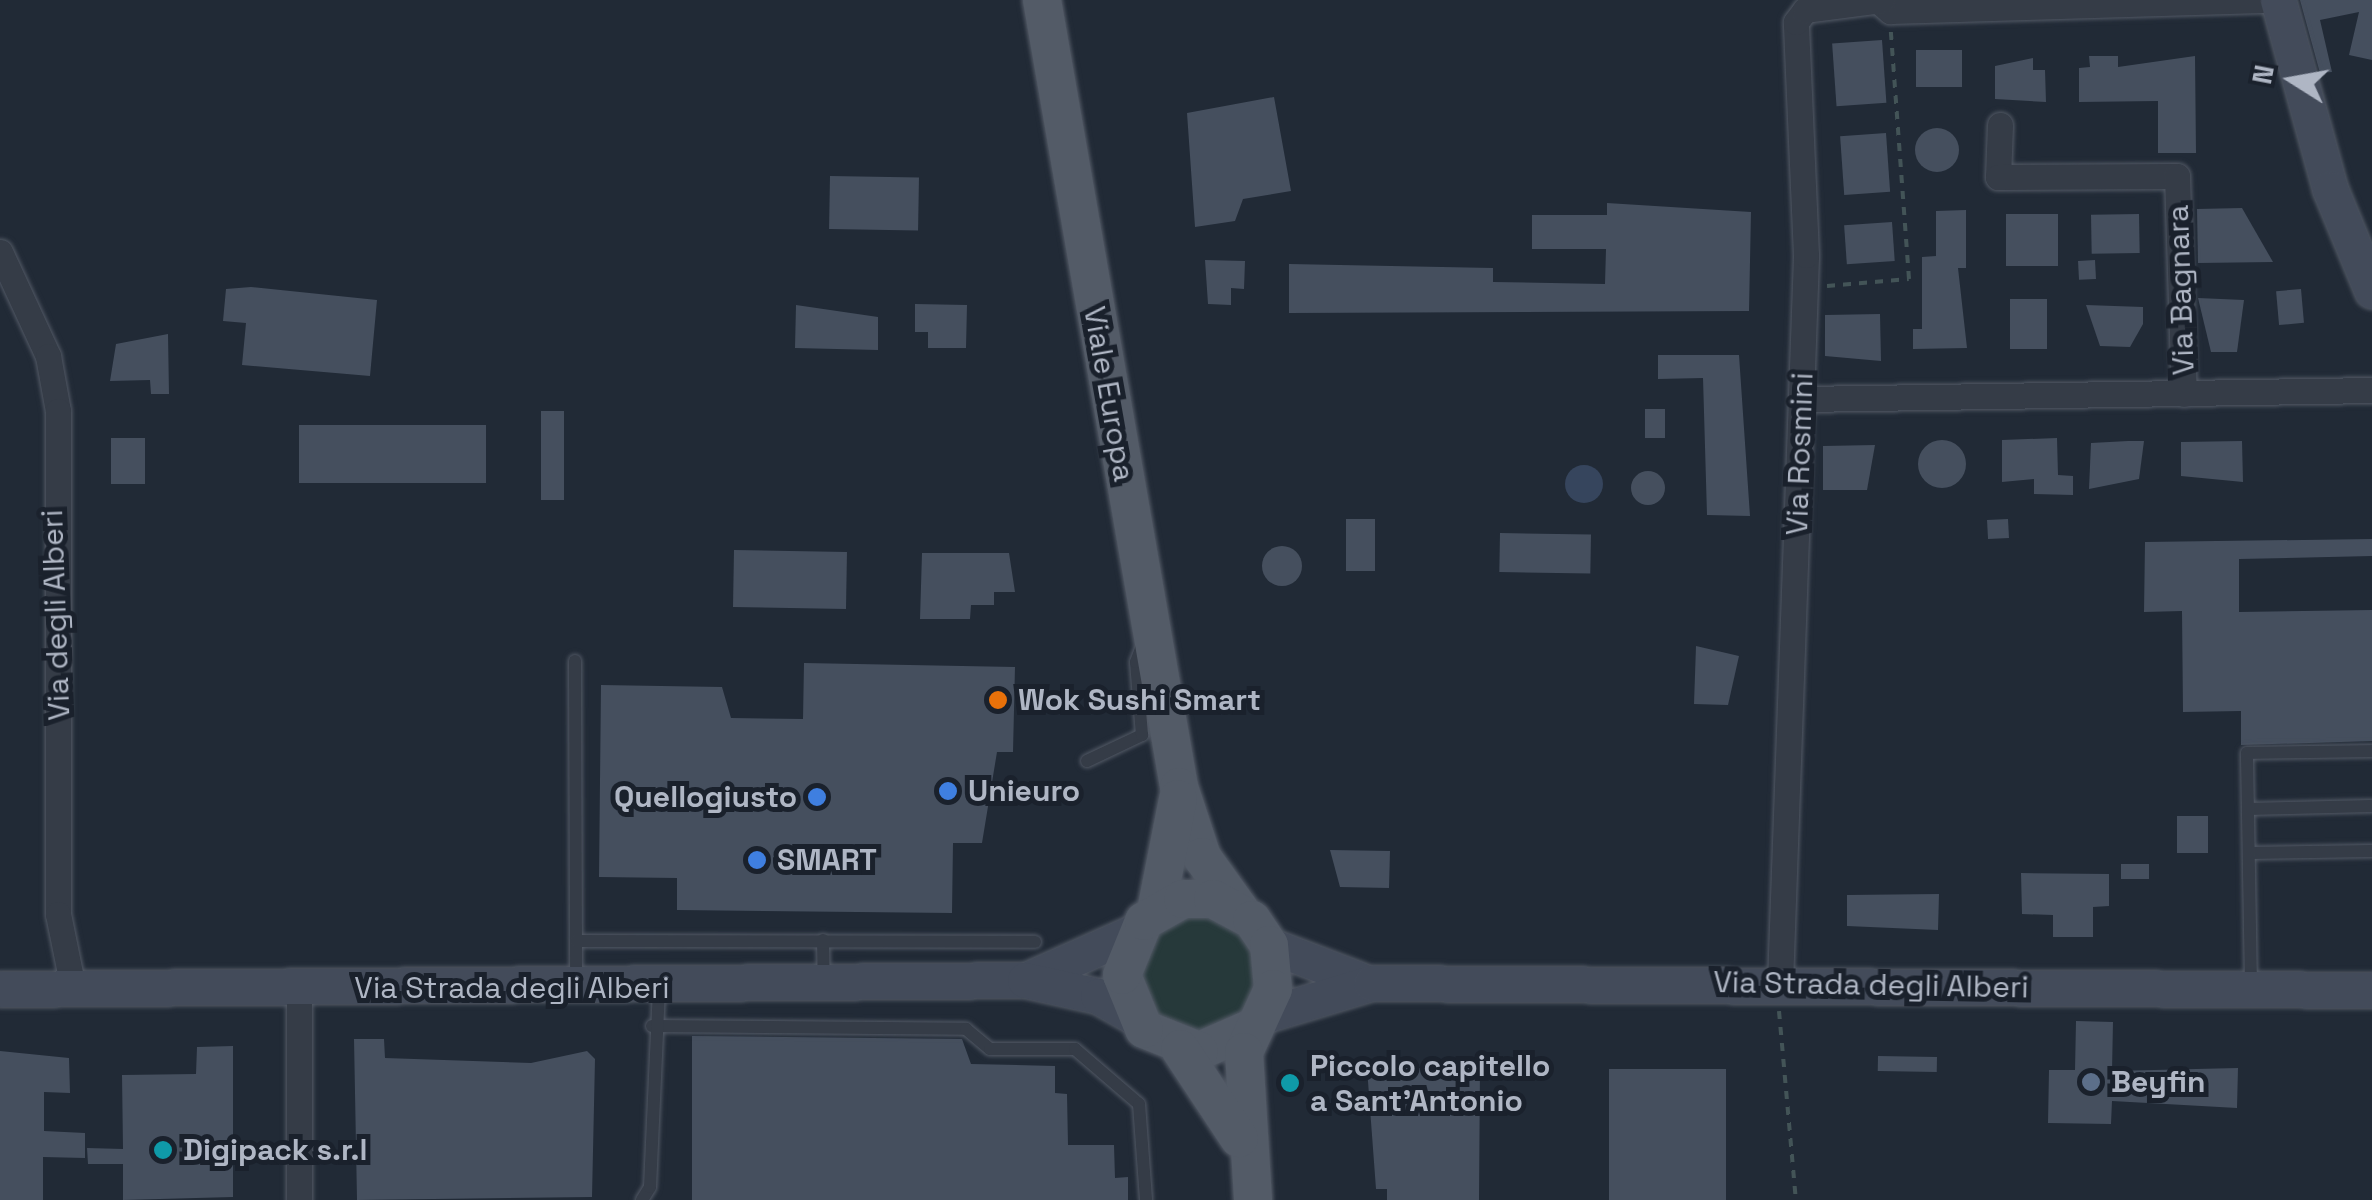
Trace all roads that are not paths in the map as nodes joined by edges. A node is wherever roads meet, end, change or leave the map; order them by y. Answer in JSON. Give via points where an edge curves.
{"nodes":[{"id":1,"x":1042,"y":0,"type":"edge"},
{"id":2,"x":2262,"y":0,"type":"edge"},
{"id":3,"x":2278,"y":0,"type":"edge"},
{"id":4,"x":1885,"y":5,"type":"edge"},
{"id":5,"x":2000,"y":125,"type":"dead end"},
{"id":6,"x":0,"y":252,"type":"edge"},
{"id":7,"x":2372,"y":290,"type":"edge"},
{"id":8,"x":2372,"y":390,"type":"edge"},
{"id":9,"x":2184,"y":394,"type":"junction"},
{"id":10,"x":1802,"y":399,"type":"junction"},
{"id":11,"x":1150,"y":628,"type":"junction"},
{"id":12,"x":576,"y":661,"type":"dead end"},
{"id":13,"x":1167,"y":718,"type":"junction"},
{"id":14,"x":2372,"y":750,"type":"edge"},
{"id":15,"x":1179,"y":787,"type":"junction"},
{"id":16,"x":2372,"y":806,"type":"edge"},
{"id":17,"x":2248,"y":808,"type":"junction"},
{"id":18,"x":2372,"y":851,"type":"edge"},
{"id":19,"x":2249,"y":853,"type":"junction"},
{"id":20,"x":1240,"y":910,"type":"junction"},
{"id":21,"x":1145,"y":921,"type":"junction"},
{"id":22,"x":576,"y":940,"type":"junction"},
{"id":23,"x":824,"y":940,"type":"junction"},
{"id":24,"x":1036,"y":942,"type":"dead end"},
{"id":25,"x":1268,"y":944,"type":"junction"},
{"id":26,"x":1024,"y":980,"type":"junction"},
{"id":27,"x":1371,"y":983,"type":"junction"},
{"id":28,"x":1780,"y":983,"type":"junction"},
{"id":29,"x":824,"y":987,"type":"junction"},
{"id":30,"x":72,"y":988,"type":"junction"},
{"id":31,"x":299,"y":988,"type":"junction"},
{"id":32,"x":576,"y":988,"type":"junction"},
{"id":33,"x":660,"y":988,"type":"junction"},
{"id":34,"x":0,"y":989,"type":"edge"},
{"id":35,"x":2252,"y":989,"type":"junction"},
{"id":36,"x":2372,"y":990,"type":"edge"},
{"id":37,"x":1135,"y":1017,"type":"junction"},
{"id":38,"x":1257,"y":1022,"type":"junction"},
{"id":39,"x":652,"y":1026,"type":"junction"},
{"id":40,"x":1180,"y":1049,"type":"junction"},
{"id":41,"x":1243,"y":1148,"type":"junction"},
{"id":42,"x":299,"y":1200,"type":"edge"},
{"id":43,"x":642,"y":1200,"type":"edge"},
{"id":44,"x":1146,"y":1200,"type":"edge"},
{"id":45,"x":1252,"y":1200,"type":"edge"}],
"edges":[{"from":1,"to":11,"type":"main road","name":"Viale Europa"},
{"from":2,"to":4,"type":"street","name":"Via Rosmini"},
{"from":3,"to":7,"type":"main road","via":[[2330,189]]},
{"from":4,"to":10,"type":"street","name":"Via Rosmini","via":[[1805,10],[1796,22]]},
{"from":5,"to":9,"type":"street","name":"Via Bagnara","via":[[1998,177],[2177,176]]},
{"from":6,"to":30,"type":"street","name":"Via degli Alberi","via":[[48,356],[58,411],[58,914]]},
{"from":8,"to":9,"type":"street","name":"Via Bagnara"},
{"from":9,"to":10,"type":"street","name":"Via Bagnara"},
{"from":10,"to":28,"type":"street","name":"Via Rosmini"},
{"from":11,"to":13,"type":"main road","name":"Viale Europa"},
{"from":11,"to":13,"type":"lane","via":[[1136,662],[1142,735],[1087,762],[1119,758]]},
{"from":12,"to":22,"type":"lane"},
{"from":13,"to":15,"type":"main road","name":"Viale Europa"},
{"from":14,"to":17,"type":"lane","via":[[2247,753]]},
{"from":15,"to":20,"type":"main road","name":"Viale Europa","via":[[1202,856]]},
{"from":15,"to":21,"type":"main road","name":"Viale Europa"},
{"from":16,"to":17,"type":"lane"},
{"from":17,"to":19,"type":"lane"},
{"from":18,"to":19,"type":"lane"},
{"from":19,"to":35,"type":"lane"},
{"from":20,"to":21,"type":"main road","via":[[1198,898]]},
{"from":20,"to":25,"type":"main road","name":"Viale Europa"},
{"from":21,"to":26,"type":"main road","name":"Via Strada degli Alberi"},
{"from":21,"to":37,"type":"main road","name":"Viale Europa","via":[[1122,975]]},
{"from":22,"to":23,"type":"lane"},
{"from":22,"to":32,"type":"lane"},
{"from":23,"to":24,"type":"lane"},
{"from":23,"to":29,"type":"lane"},
{"from":25,"to":27,"type":"main road","name":"Via Strada degli Alberi"},
{"from":25,"to":38,"type":"main road","via":[[1274,974]]},
{"from":26,"to":29,"type":"main road","name":"Via Strada degli Alberi"},
{"from":26,"to":37,"type":"main road","name":"Via Strada degli Alberi","via":[[1098,996]]},
{"from":27,"to":28,"type":"main road","name":"Via Strada degli Alberi"},
{"from":27,"to":38,"type":"main road","name":"Via Strada degli Alberi"},
{"from":28,"to":35,"type":"main road","name":"Via Strada degli Alberi"},
{"from":29,"to":33,"type":"main road","name":"Via Strada degli Alberi"},
{"from":30,"to":31,"type":"main road","name":"Via Strada degli Alberi"},
{"from":30,"to":34,"type":"main road","name":"Via Strada degli Alberi"},
{"from":31,"to":32,"type":"main road","name":"Via Strada degli Alberi"},
{"from":31,"to":42,"type":"street"},
{"from":32,"to":33,"type":"main road","name":"Via Strada degli Alberi"},
{"from":33,"to":39,"type":"lane"},
{"from":35,"to":36,"type":"main road","name":"Via Strada degli Alberi"},
{"from":37,"to":40,"type":"main road"},
{"from":38,"to":40,"type":"main road","via":[[1213,1049]]},
{"from":38,"to":41,"type":"main road"},
{"from":39,"to":43,"type":"lane","via":[[650,1186]]},
{"from":39,"to":44,"type":"lane","via":[[966,1029],[990,1049],[1075,1050],[1139,1104]]},
{"from":40,"to":41,"type":"main road"},
{"from":41,"to":45,"type":"main road"}]}
